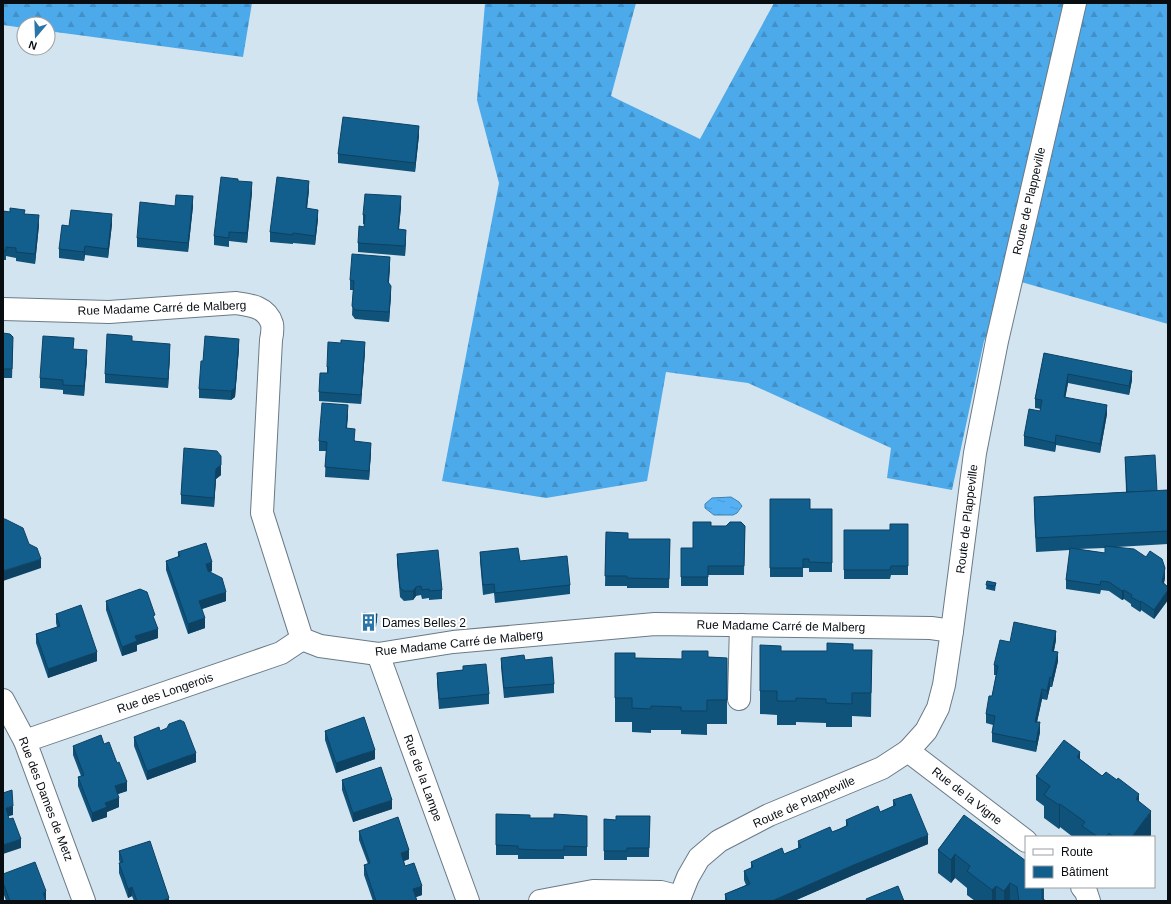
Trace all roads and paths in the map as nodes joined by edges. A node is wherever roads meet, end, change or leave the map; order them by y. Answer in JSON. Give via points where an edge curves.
{"nodes":[{"id":1,"x":1075,"y":3,"type":"edge"},
{"id":2,"x":3,"y":309,"type":"edge"},
{"id":3,"x":741,"y":625,"type":"junction"},
{"id":4,"x":952,"y":630,"type":"junction"},
{"id":5,"x":302,"y":639,"type":"junction"},
{"id":6,"x":378,"y":654,"type":"junction"},
{"id":7,"x":739,"y":699,"type":"dead end"},
{"id":8,"x":3,"y":700,"type":"edge"},
{"id":9,"x":25,"y":741,"type":"junction"},
{"id":10,"x":908,"y":751,"type":"junction"},
{"id":11,"x":1025,"y":840,"type":"edge"},
{"id":12,"x":1083,"y":888,"type":"edge"},
{"id":13,"x":680,"y":899,"type":"edge"},
{"id":14,"x":84,"y":901,"type":"edge"},
{"id":15,"x":468,"y":901,"type":"edge"},
{"id":16,"x":540,"y":901,"type":"edge"},
{"id":17,"x":1089,"y":901,"type":"edge"}],
"edges":[{"from":1,"to":4,"type":"street","name":"Route de Plappeville","via":[[994,356],[975,452]]},
{"from":2,"to":5,"type":"street","name":"Rue Madame Carré de Malberg","via":[[109,312],[236,303],[254,305],[266,312],[272,324],[272,332],[262,513]]},
{"from":3,"to":4,"type":"street","name":"Rue Madame Carré de Malberg"},
{"from":3,"to":6,"type":"street","name":"Rue Madame Carré de Malberg","via":[[655,624],[453,642]]},
{"from":3,"to":7,"type":"street"},
{"from":4,"to":10,"type":"street","name":"Route de Plappeville","via":[[938,708],[926,731]]},
{"from":5,"to":6,"type":"street","name":"Rue Madame Carré de Malberg","via":[[320,646]]},
{"from":5,"to":9,"type":"street","name":"Rue des Longerois","via":[[281,653]]},
{"from":6,"to":15,"type":"street","name":"Rue de la Lampe"},
{"from":8,"to":9,"type":"street","name":"Rue des Dames de Metz"},
{"from":9,"to":14,"type":"street","name":"Rue des Dames de Metz"},
{"from":10,"to":11,"type":"street","name":"Rue de la Vigne"},
{"from":10,"to":13,"type":"street","name":"Route de Plappeville","via":[[882,768],[769,815],[719,841],[699,858]]},
{"from":12,"to":17,"type":"street"},
{"from":13,"to":16,"type":"street","via":[[662,892],[593,891]]}]}
